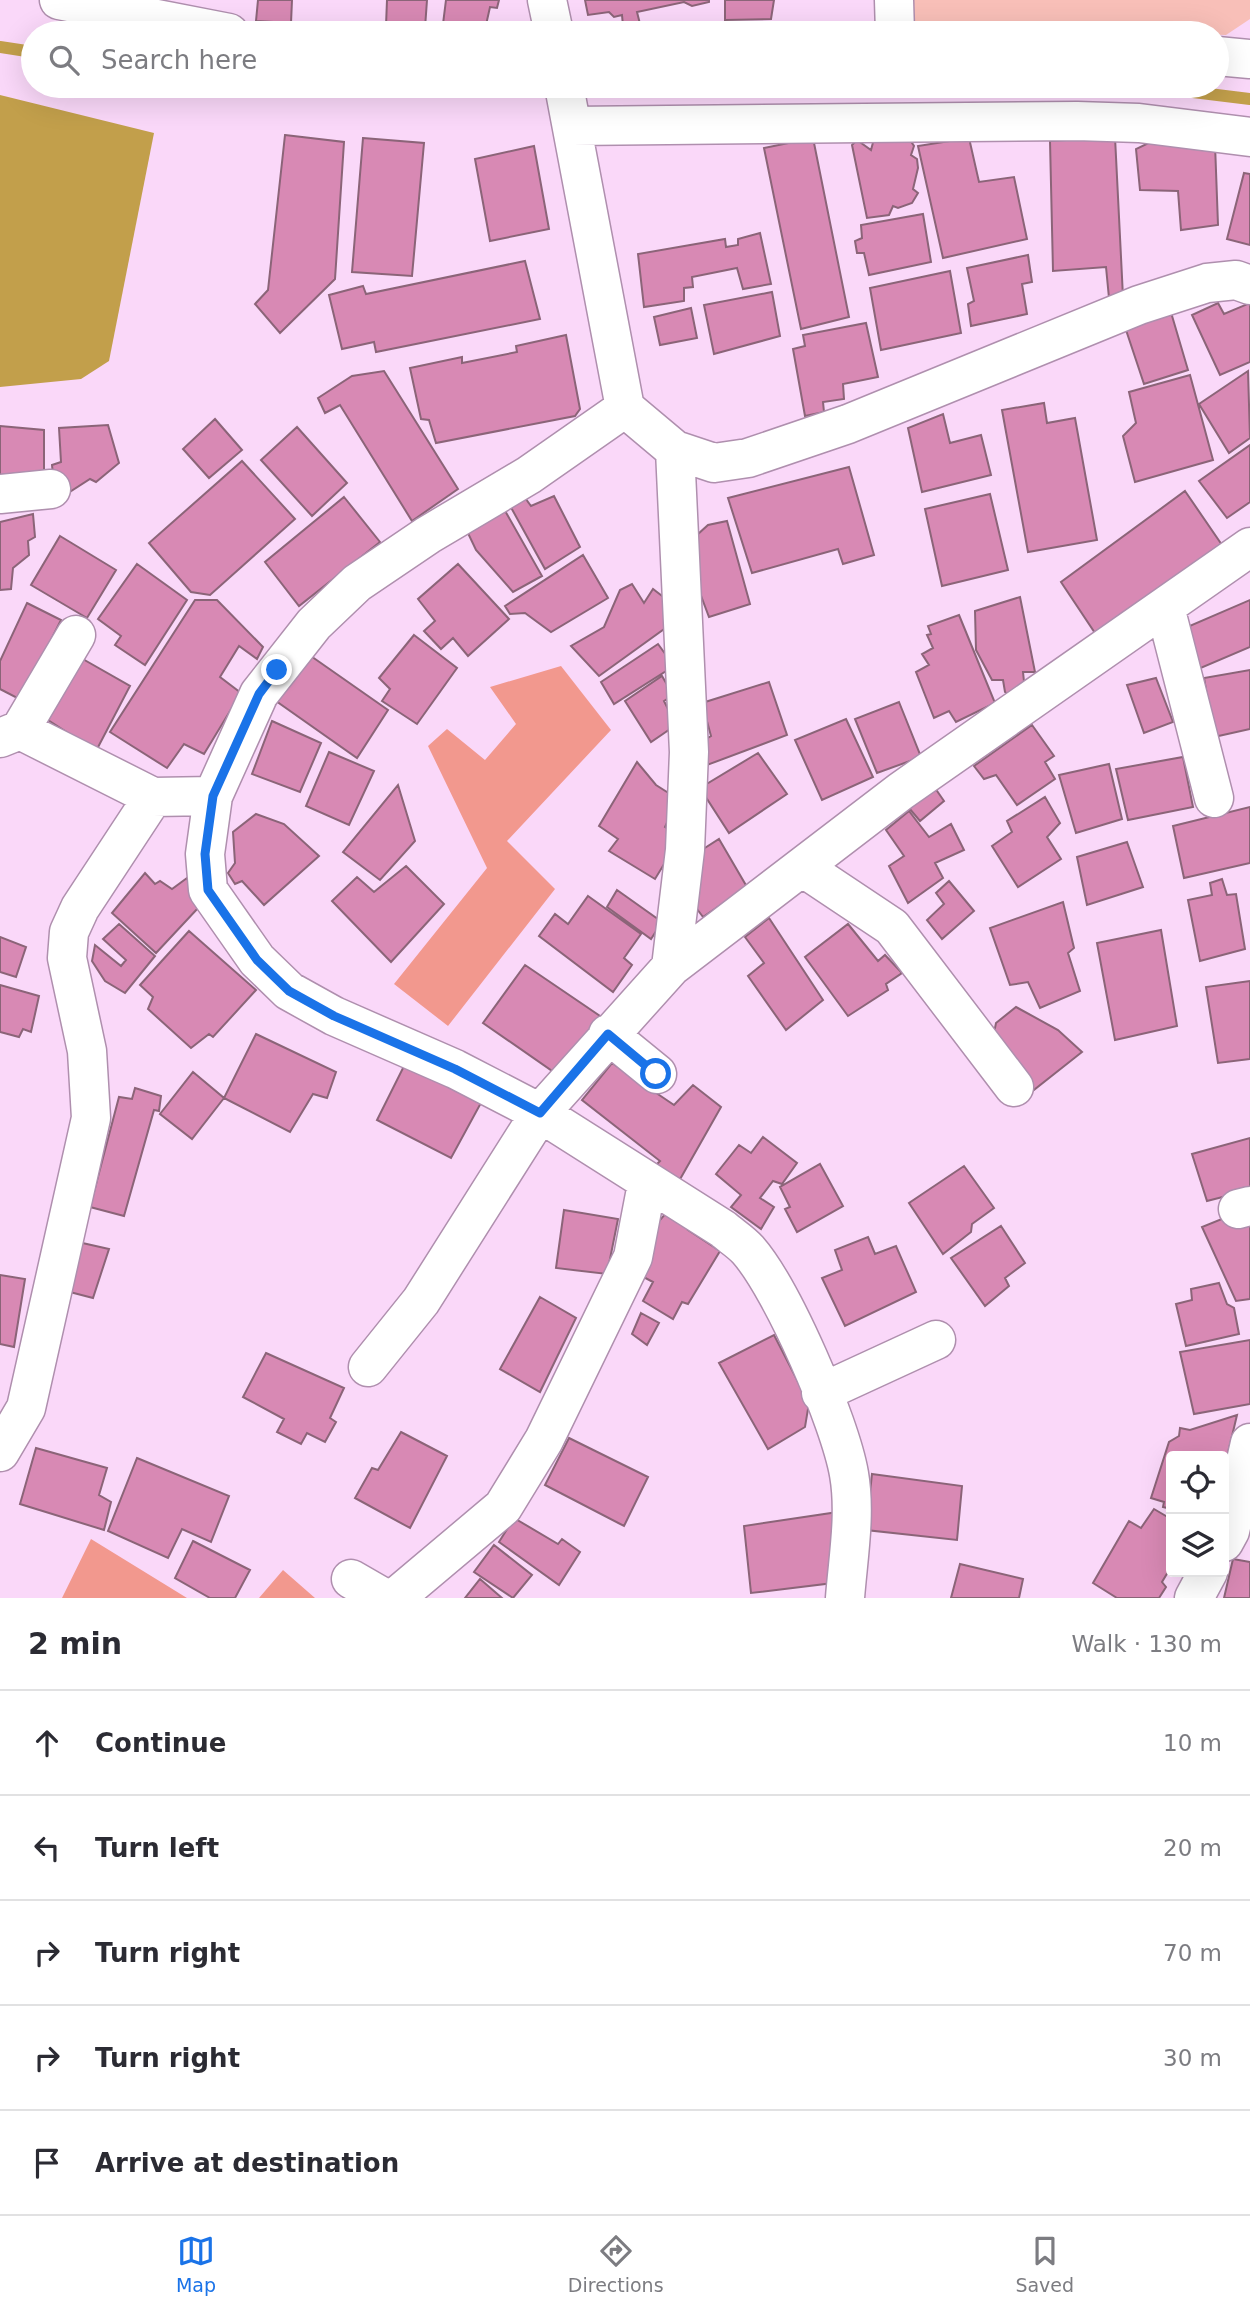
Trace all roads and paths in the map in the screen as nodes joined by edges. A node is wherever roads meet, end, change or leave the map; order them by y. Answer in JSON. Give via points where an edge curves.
{"nodes":[{"id":1,"x":59,"y":0,"type":"edge"},
{"id":2,"x":547,"y":0,"type":"edge"},
{"id":3,"x":894,"y":0,"type":"edge"},
{"id":4,"x":167,"y":21,"type":"edge"},
{"id":5,"x":551,"y":21,"type":"edge"},
{"id":6,"x":895,"y":21,"type":"edge"},
{"id":7,"x":1229,"y":57,"type":"edge"},
{"id":8,"x":1250,"y":59,"type":"edge"},
{"id":9,"x":569,"y":110,"type":"edge"},
{"id":10,"x":1250,"y":137,"type":"edge"},
{"id":11,"x":1250,"y":285,"type":"edge"},
{"id":12,"x":625,"y":408,"type":"junction"},
{"id":13,"x":675,"y":450,"type":"junction"},
{"id":14,"x":51,"y":489,"type":"dead end"},
{"id":15,"x":0,"y":494,"type":"edge"},
{"id":16,"x":1250,"y":547,"type":"edge"},
{"id":17,"x":1165,"y":607,"type":"junction"},
{"id":18,"x":76,"y":635,"type":"dead end"},
{"id":19,"x":10,"y":734,"type":"edge"},
{"id":20,"x":213,"y":796,"type":"junction"},
{"id":21,"x":153,"y":797,"type":"junction"},
{"id":22,"x":1214,"y":798,"type":"dead end"},
{"id":23,"x":802,"y":867,"type":"junction"},
{"id":24,"x":671,"y":967,"type":"junction"},
{"id":25,"x":608,"y":1034,"type":"junction"},
{"id":26,"x":656,"y":1074,"type":"dead end"},
{"id":27,"x":1014,"y":1087,"type":"dead end"},
{"id":28,"x":540,"y":1113,"type":"junction"},
{"id":29,"x":648,"y":1184,"type":"junction"},
{"id":30,"x":936,"y":1340,"type":"dead end"},
{"id":31,"x":368,"y":1367,"type":"dead end"},
{"id":32,"x":821,"y":1393,"type":"junction"},
{"id":33,"x":1250,"y":1443,"type":"edge"},
{"id":34,"x":0,"y":1452,"type":"edge"},
{"id":35,"x":1229,"y":1533,"type":"edge"},
{"id":36,"x":1205,"y":1577,"type":"edge"},
{"id":37,"x":351,"y":1579,"type":"dead end"},
{"id":38,"x":384,"y":1598,"type":"edge"},
{"id":39,"x":395,"y":1598,"type":"edge"},
{"id":40,"x":845,"y":1598,"type":"edge"},
{"id":41,"x":1194,"y":1598,"type":"edge"}],
"edges":[{"from":1,"to":4,"type":"street"},
{"from":2,"to":5,"type":"street"},
{"from":3,"to":6,"type":"street"},
{"from":7,"to":8,"type":"street"},
{"from":9,"to":10,"type":"street","via":[[1139,123]]},
{"from":9,"to":12,"type":"street"},
{"from":11,"to":13,"type":"street","via":[[1236,280],[1207,283],[1139,305],[848,424],[748,458],[714,463]]},
{"from":12,"to":13,"type":"street"},
{"from":12,"to":20,"type":"street","via":[[529,475],[428,534],[358,583],[314,624],[259,694]]},
{"from":13,"to":24,"type":"street","via":[[689,752],[685,850]]},
{"from":14,"to":15,"type":"street"},
{"from":16,"to":17,"type":"street"},
{"from":17,"to":22,"type":"street"},
{"from":17,"to":23,"type":"street","via":[[901,791]]},
{"from":18,"to":19,"type":"street"},
{"from":19,"to":21,"type":"street"},
{"from":20,"to":21,"type":"street"},
{"from":20,"to":28,"type":"street","via":[[205,854],[208,890],[257,960],[281,984],[334,1016],[455,1069]]},
{"from":21,"to":34,"type":"street","via":[[69,932],[67,958],[87,1051],[91,1118],[26,1408]]},
{"from":23,"to":24,"type":"street"},
{"from":23,"to":27,"type":"street","via":[[891,927]]},
{"from":24,"to":25,"type":"street"},
{"from":25,"to":26,"type":"street"},
{"from":25,"to":28,"type":"street"},
{"from":28,"to":29,"type":"street"},
{"from":28,"to":31,"type":"street","via":[[421,1301]]},
{"from":29,"to":32,"type":"street","via":[[723,1229],[747,1249],[774,1286]]},
{"from":29,"to":39,"type":"street","via":[[633,1257],[544,1440],[503,1507]]},
{"from":30,"to":32,"type":"street"},
{"from":32,"to":40,"type":"street","via":[[843,1446],[850,1478]]},
{"from":33,"to":35,"type":"street"},
{"from":36,"to":41,"type":"street"},
{"from":37,"to":38,"type":"street"}]}
